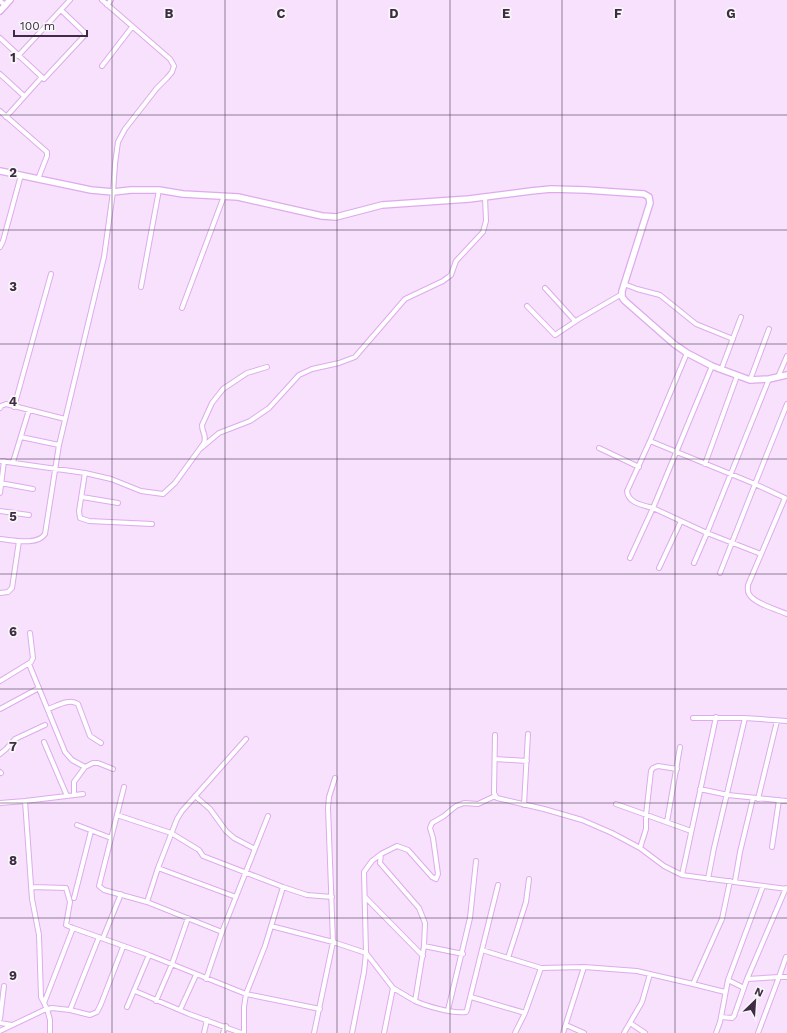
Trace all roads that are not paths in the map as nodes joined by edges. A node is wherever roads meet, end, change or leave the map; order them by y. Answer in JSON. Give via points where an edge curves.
{"nodes":[{"id":1,"x":10,"y":0,"type":"edge"},
{"id":2,"x":70,"y":0,"type":"edge"},
{"id":3,"x":102,"y":0,"type":"edge"},
{"id":4,"x":111,"y":0,"type":"edge"},
{"id":5,"x":0,"y":1,"type":"edge"},
{"id":6,"x":107,"y":5,"type":"junction"},
{"id":7,"x":5,"y":6,"type":"junction"},
{"id":8,"x":61,"y":10,"type":"junction"},
{"id":9,"x":0,"y":11,"type":"edge"},
{"id":10,"x":132,"y":27,"type":"junction"},
{"id":11,"x":0,"y":38,"type":"edge"},
{"id":12,"x":18,"y":56,"type":"junction"},
{"id":13,"x":102,"y":66,"type":"dead end"},
{"id":14,"x":0,"y":74,"type":"edge"},
{"id":15,"x":41,"y":78,"type":"junction"},
{"id":16,"x":24,"y":96,"type":"junction"},
{"id":17,"x":0,"y":111,"type":"edge"},
{"id":18,"x":6,"y":117,"type":"junction"},
{"id":19,"x":0,"y":171,"type":"edge"},
{"id":20,"x":21,"y":175,"type":"junction"},
{"id":21,"x":38,"y":179,"type":"junction"},
{"id":22,"x":159,"y":190,"type":"junction"},
{"id":23,"x":113,"y":192,"type":"junction"},
{"id":24,"x":224,"y":196,"type":"junction"},
{"id":25,"x":485,"y":197,"type":"junction"},
{"id":26,"x":0,"y":247,"type":"edge"},
{"id":27,"x":51,"y":274,"type":"dead end"},
{"id":28,"x":624,"y":284,"type":"junction"},
{"id":29,"x":141,"y":287,"type":"dead end"},
{"id":30,"x":545,"y":288,"type":"dead end"},
{"id":31,"x":622,"y":294,"type":"junction"},
{"id":32,"x":527,"y":306,"type":"dead end"},
{"id":33,"x":182,"y":308,"type":"dead end"},
{"id":34,"x":741,"y":317,"type":"dead end"},
{"id":35,"x":576,"y":321,"type":"junction"},
{"id":36,"x":769,"y":329,"type":"dead end"},
{"id":37,"x":733,"y":340,"type":"junction"},
{"id":38,"x":687,"y":353,"type":"junction"},
{"id":39,"x":787,"y":356,"type":"edge"},
{"id":40,"x":712,"y":366,"type":"junction"},
{"id":41,"x":267,"y":367,"type":"dead end"},
{"id":42,"x":721,"y":370,"type":"junction"},
{"id":43,"x":787,"y":375,"type":"edge"},
{"id":44,"x":737,"y":376,"type":"junction"},
{"id":45,"x":778,"y":377,"type":"junction"},
{"id":46,"x":769,"y":379,"type":"junction"},
{"id":47,"x":750,"y":380,"type":"junction"},
{"id":48,"x":787,"y":404,"type":"edge"},
{"id":49,"x":14,"y":406,"type":"junction"},
{"id":50,"x":0,"y":408,"type":"edge"},
{"id":51,"x":29,"y":410,"type":"junction"},
{"id":52,"x":65,"y":420,"type":"junction"},
{"id":53,"x":21,"y":437,"type":"junction"},
{"id":54,"x":650,"y":441,"type":"junction"},
{"id":55,"x":59,"y":445,"type":"junction"},
{"id":56,"x":599,"y":448,"type":"dead end"},
{"id":57,"x":200,"y":449,"type":"junction"},
{"id":58,"x":677,"y":452,"type":"junction"},
{"id":59,"x":2,"y":461,"type":"edge"},
{"id":60,"x":13,"y":462,"type":"junction"},
{"id":61,"x":705,"y":464,"type":"junction"},
{"id":62,"x":639,"y":466,"type":"junction"},
{"id":63,"x":55,"y":468,"type":"junction"},
{"id":64,"x":85,"y":473,"type":"junction"},
{"id":65,"x":730,"y":474,"type":"junction"},
{"id":66,"x":1,"y":484,"type":"edge"},
{"id":67,"x":755,"y":484,"type":"junction"},
{"id":68,"x":34,"y":488,"type":"dead end"},
{"id":69,"x":0,"y":493,"type":"edge"},
{"id":70,"x":82,"y":497,"type":"junction"},
{"id":71,"x":786,"y":499,"type":"edge"},
{"id":72,"x":118,"y":502,"type":"dead end"},
{"id":73,"x":653,"y":508,"type":"junction"},
{"id":74,"x":0,"y":511,"type":"edge"},
{"id":75,"x":29,"y":515,"type":"dead end"},
{"id":76,"x":681,"y":521,"type":"junction"},
{"id":77,"x":152,"y":524,"type":"dead end"},
{"id":78,"x":707,"y":533,"type":"junction"},
{"id":79,"x":0,"y":539,"type":"edge"},
{"id":80,"x":19,"y":541,"type":"junction"},
{"id":81,"x":732,"y":543,"type":"junction"},
{"id":82,"x":761,"y":554,"type":"junction"},
{"id":83,"x":630,"y":558,"type":"dead end"},
{"id":84,"x":694,"y":563,"type":"dead end"},
{"id":85,"x":659,"y":568,"type":"dead end"},
{"id":86,"x":720,"y":573,"type":"dead end"},
{"id":87,"x":0,"y":593,"type":"edge"},
{"id":88,"x":787,"y":614,"type":"edge"},
{"id":89,"x":30,"y":633,"type":"dead end"},
{"id":90,"x":29,"y":664,"type":"junction"},
{"id":91,"x":0,"y":681,"type":"edge"},
{"id":92,"x":39,"y":688,"type":"junction"},
{"id":93,"x":0,"y":709,"type":"edge"},
{"id":94,"x":48,"y":709,"type":"junction"},
{"id":95,"x":716,"y":717,"type":"junction"},
{"id":96,"x":693,"y":718,"type":"dead end"},
{"id":97,"x":745,"y":718,"type":"junction"},
{"id":98,"x":777,"y":721,"type":"junction"},
{"id":99,"x":787,"y":721,"type":"edge"},
{"id":100,"x":45,"y":725,"type":"dead end"},
{"id":101,"x":528,"y":734,"type":"dead end"},
{"id":102,"x":495,"y":735,"type":"dead end"},
{"id":103,"x":246,"y":739,"type":"dead end"},
{"id":104,"x":44,"y":742,"type":"dead end"},
{"id":105,"x":101,"y":743,"type":"dead end"},
{"id":106,"x":680,"y":748,"type":"dead end"},
{"id":107,"x":0,"y":754,"type":"edge"},
{"id":108,"x":495,"y":759,"type":"junction"},
{"id":109,"x":527,"y":761,"type":"junction"},
{"id":110,"x":85,"y":767,"type":"junction"},
{"id":111,"x":113,"y":769,"type":"dead end"},
{"id":112,"x":677,"y":769,"type":"junction"},
{"id":113,"x":335,"y":778,"type":"dead end"},
{"id":114,"x":124,"y":787,"type":"dead end"},
{"id":115,"x":700,"y":789,"type":"junction"},
{"id":116,"x":84,"y":794,"type":"dead end"},
{"id":117,"x":74,"y":795,"type":"junction"},
{"id":118,"x":728,"y":795,"type":"junction"},
{"id":119,"x":67,"y":796,"type":"junction"},
{"id":120,"x":195,"y":796,"type":"junction"},
{"id":121,"x":495,"y":796,"type":"junction"},
{"id":122,"x":753,"y":798,"type":"junction"},
{"id":123,"x":758,"y":799,"type":"junction"},
{"id":124,"x":779,"y":800,"type":"junction"},
{"id":125,"x":25,"y":801,"type":"junction"},
{"id":126,"x":787,"y":801,"type":"edge"},
{"id":127,"x":0,"y":802,"type":"edge"},
{"id":128,"x":616,"y":804,"type":"dead end"},
{"id":129,"x":524,"y":805,"type":"junction"},
{"id":130,"x":646,"y":814,"type":"junction"},
{"id":131,"x":117,"y":815,"type":"junction"},
{"id":132,"x":268,"y":816,"type":"dead end"},
{"id":133,"x":668,"y":822,"type":"junction"},
{"id":134,"x":77,"y":825,"type":"dead end"},
{"id":135,"x":91,"y":830,"type":"junction"},
{"id":136,"x":691,"y":830,"type":"junction"},
{"id":137,"x":171,"y":833,"type":"junction"},
{"id":138,"x":111,"y":838,"type":"junction"},
{"id":139,"x":772,"y":846,"type":"dead end"},
{"id":140,"x":640,"y":848,"type":"junction"},
{"id":141,"x":255,"y":849,"type":"junction"},
{"id":142,"x":381,"y":854,"type":"junction"},
{"id":143,"x":476,"y":861,"type":"dead end"},
{"id":144,"x":158,"y":868,"type":"junction"},
{"id":145,"x":246,"y":872,"type":"junction"},
{"id":146,"x":682,"y":875,"type":"junction"},
{"id":147,"x":529,"y":879,"type":"dead end"},
{"id":148,"x":708,"y":879,"type":"junction"},
{"id":149,"x":732,"y":881,"type":"junction"},
{"id":150,"x":498,"y":885,"type":"dead end"},
{"id":151,"x":763,"y":886,"type":"junction"},
{"id":152,"x":32,"y":887,"type":"junction"},
{"id":153,"x":283,"y":887,"type":"junction"},
{"id":154,"x":786,"y":889,"type":"edge"},
{"id":155,"x":121,"y":894,"type":"junction"},
{"id":156,"x":236,"y":897,"type":"junction"},
{"id":157,"x":332,"y":897,"type":"junction"},
{"id":158,"x":365,"y":897,"type":"junction"},
{"id":159,"x":74,"y":898,"type":"dead end"},
{"id":160,"x":147,"y":902,"type":"junction"},
{"id":161,"x":188,"y":918,"type":"junction"},
{"id":162,"x":271,"y":926,"type":"junction"},
{"id":163,"x":73,"y":928,"type":"junction"},
{"id":164,"x":222,"y":932,"type":"junction"},
{"id":165,"x":101,"y":938,"type":"junction"},
{"id":166,"x":333,"y":942,"type":"junction"},
{"id":167,"x":424,"y":946,"type":"junction"},
{"id":168,"x":123,"y":947,"type":"junction"},
{"id":169,"x":482,"y":950,"type":"junction"},
{"id":170,"x":366,"y":953,"type":"junction"},
{"id":171,"x":462,"y":954,"type":"junction"},
{"id":172,"x":149,"y":955,"type":"junction"},
{"id":173,"x":422,"y":956,"type":"junction"},
{"id":174,"x":786,"y":957,"type":"edge"},
{"id":175,"x":508,"y":958,"type":"junction"},
{"id":176,"x":172,"y":964,"type":"junction"},
{"id":177,"x":584,"y":967,"type":"junction"},
{"id":178,"x":541,"y":968,"type":"junction"},
{"id":179,"x":650,"y":974,"type":"junction"},
{"id":180,"x":196,"y":975,"type":"junction"},
{"id":181,"x":778,"y":977,"type":"junction"},
{"id":182,"x":787,"y":977,"type":"edge"},
{"id":183,"x":206,"y":978,"type":"junction"},
{"id":184,"x":747,"y":979,"type":"junction"},
{"id":185,"x":728,"y":980,"type":"junction"},
{"id":186,"x":693,"y":984,"type":"junction"},
{"id":187,"x":4,"y":986,"type":"dead end"},
{"id":188,"x":393,"y":988,"type":"junction"},
{"id":189,"x":744,"y":988,"type":"junction"},
{"id":190,"x":135,"y":991,"type":"junction"},
{"id":191,"x":725,"y":992,"type":"junction"},
{"id":192,"x":246,"y":994,"type":"junction"},
{"id":193,"x":471,"y":997,"type":"junction"},
{"id":194,"x":415,"y":1000,"type":"junction"},
{"id":195,"x":156,"y":1001,"type":"junction"},
{"id":196,"x":44,"y":1003,"type":"junction"},
{"id":197,"x":127,"y":1007,"type":"dead end"},
{"id":198,"x":47,"y":1009,"type":"junction"},
{"id":199,"x":320,"y":1009,"type":"junction"},
{"id":200,"x":70,"y":1010,"type":"junction"},
{"id":201,"x":180,"y":1010,"type":"junction"},
{"id":202,"x":448,"y":1010,"type":"junction"},
{"id":203,"x":525,"y":1013,"type":"junction"},
{"id":204,"x":720,"y":1017,"type":"junction"},
{"id":205,"x":0,"y":1019,"type":"edge"},
{"id":206,"x":207,"y":1020,"type":"junction"},
{"id":207,"x":0,"y":1023,"type":"edge"},
{"id":208,"x":630,"y":1023,"type":"junction"},
{"id":209,"x":13,"y":1025,"type":"junction"},
{"id":210,"x":566,"y":1025,"type":"junction"},
{"id":211,"x":226,"y":1026,"type":"junction"},
{"id":212,"x":0,"y":1032,"type":"edge"},
{"id":213,"x":50,"y":1033,"type":"edge"},
{"id":214,"x":204,"y":1033,"type":"edge"},
{"id":215,"x":223,"y":1033,"type":"edge"},
{"id":216,"x":242,"y":1033,"type":"edge"},
{"id":217,"x":314,"y":1033,"type":"edge"},
{"id":218,"x":352,"y":1033,"type":"edge"},
{"id":219,"x":384,"y":1033,"type":"edge"},
{"id":220,"x":515,"y":1033,"type":"edge"},
{"id":221,"x":564,"y":1033,"type":"edge"},
{"id":222,"x":584,"y":1033,"type":"edge"},
{"id":223,"x":624,"y":1033,"type":"edge"},
{"id":224,"x":645,"y":1033,"type":"edge"},
{"id":225,"x":716,"y":1033,"type":"edge"},
{"id":226,"x":758,"y":1033,"type":"edge"}],
"edges":[{"from":1,"to":7,"type":"street"},
{"from":2,"to":8,"type":"street"},
{"from":3,"to":6,"type":"street"},
{"from":4,"to":6,"type":"street"},
{"from":5,"to":7,"type":"street"},
{"from":6,"to":10,"type":"street"},
{"from":7,"to":9,"type":"street"},
{"from":8,"to":12,"type":"street"},
{"from":8,"to":15,"type":"street","via":[[86,35],[44,79]]},
{"from":10,"to":13,"type":"street"},
{"from":10,"to":23,"type":"street","via":[[170,59],[174,66],[121,135]]},
{"from":11,"to":12,"type":"street"},
{"from":12,"to":15,"type":"street"},
{"from":14,"to":16,"type":"street"},
{"from":15,"to":16,"type":"street"},
{"from":16,"to":18,"type":"street"},
{"from":17,"to":18,"type":"street"},
{"from":18,"to":21,"type":"street","via":[[47,152]]},
{"from":19,"to":20,"type":"street"},
{"from":20,"to":21,"type":"street"},
{"from":20,"to":26,"type":"street"},
{"from":21,"to":23,"type":"street"},
{"from":22,"to":23,"type":"street"},
{"from":22,"to":24,"type":"street"},
{"from":22,"to":29,"type":"street"},
{"from":23,"to":52,"type":"street","via":[[104,257]]},
{"from":24,"to":25,"type":"street","via":[[252,199],[336,217],[382,205]]},
{"from":24,"to":33,"type":"street"},
{"from":25,"to":28,"type":"street","via":[[551,189],[644,194],[650,203]]},
{"from":25,"to":57,"type":"street","via":[[486,221],[482,232],[456,261],[451,275],[405,300],[355,357],[299,375],[269,408],[250,421],[219,433]]},
{"from":27,"to":49,"type":"street"},
{"from":28,"to":31,"type":"street"},
{"from":28,"to":37,"type":"street","via":[[660,295],[696,324]]},
{"from":30,"to":35,"type":"street"},
{"from":31,"to":35,"type":"street"},
{"from":31,"to":38,"type":"street","via":[[625,301]]},
{"from":32,"to":35,"type":"street","via":[[555,335]]},
{"from":34,"to":37,"type":"street"},
{"from":36,"to":47,"type":"street"},
{"from":37,"to":42,"type":"street"},
{"from":38,"to":40,"type":"street"},
{"from":38,"to":54,"type":"street"},
{"from":39,"to":45,"type":"street"},
{"from":40,"to":42,"type":"street"},
{"from":40,"to":58,"type":"street"},
{"from":41,"to":57,"type":"street","via":[[247,373],[219,393],[202,425],[206,438]]},
{"from":42,"to":44,"type":"street"},
{"from":43,"to":45,"type":"street"},
{"from":44,"to":47,"type":"street"},
{"from":44,"to":61,"type":"street"},
{"from":45,"to":46,"type":"street"},
{"from":46,"to":47,"type":"street"},
{"from":46,"to":65,"type":"street"},
{"from":48,"to":67,"type":"street"},
{"from":49,"to":50,"type":"street","via":[[6,404]]},
{"from":49,"to":51,"type":"street"},
{"from":51,"to":52,"type":"street"},
{"from":51,"to":53,"type":"street"},
{"from":52,"to":55,"type":"street"},
{"from":53,"to":55,"type":"street"},
{"from":53,"to":60,"type":"street"},
{"from":54,"to":58,"type":"street"},
{"from":54,"to":62,"type":"street"},
{"from":55,"to":63,"type":"street"},
{"from":56,"to":62,"type":"street"},
{"from":57,"to":64,"type":"street","via":[[175,483],[163,494],[141,491],[112,479]]},
{"from":58,"to":61,"type":"street"},
{"from":58,"to":73,"type":"street"},
{"from":59,"to":60,"type":"street"},
{"from":59,"to":66,"type":"street"},
{"from":60,"to":63,"type":"street"},
{"from":61,"to":65,"type":"street"},
{"from":62,"to":73,"type":"street","via":[[627,491],[628,497],[631,501]]},
{"from":63,"to":64,"type":"street"},
{"from":63,"to":80,"type":"street","via":[[45,534],[36,540]]},
{"from":64,"to":70,"type":"street"},
{"from":65,"to":67,"type":"street"},
{"from":65,"to":78,"type":"street"},
{"from":66,"to":68,"type":"street"},
{"from":66,"to":69,"type":"street"},
{"from":67,"to":71,"type":"street"},
{"from":67,"to":81,"type":"street"},
{"from":70,"to":72,"type":"street"},
{"from":70,"to":77,"type":"street","via":[[79,516],[86,520]]},
{"from":71,"to":82,"type":"street"},
{"from":73,"to":76,"type":"street"},
{"from":73,"to":83,"type":"street"},
{"from":74,"to":75,"type":"street"},
{"from":76,"to":78,"type":"street"},
{"from":76,"to":85,"type":"street"},
{"from":78,"to":81,"type":"street"},
{"from":78,"to":84,"type":"street"},
{"from":79,"to":80,"type":"street"},
{"from":80,"to":87,"type":"street","via":[[12,588],[8,592]]},
{"from":81,"to":82,"type":"street"},
{"from":81,"to":86,"type":"street"},
{"from":82,"to":88,"type":"street","via":[[748,585],[748,594],[753,599]]},
{"from":89,"to":90,"type":"street","via":[[33,658]]},
{"from":90,"to":91,"type":"street"},
{"from":90,"to":92,"type":"street"},
{"from":92,"to":93,"type":"street"},
{"from":92,"to":94,"type":"street"},
{"from":94,"to":105,"type":"street","via":[[70,701],[76,702],[90,736]]},
{"from":94,"to":110,"type":"street","via":[[65,752],[72,760]]},
{"from":95,"to":96,"type":"street"},
{"from":95,"to":97,"type":"street"},
{"from":95,"to":115,"type":"street"},
{"from":97,"to":98,"type":"street"},
{"from":97,"to":118,"type":"street"},
{"from":98,"to":99,"type":"street"},
{"from":98,"to":123,"type":"street"},
{"from":100,"to":107,"type":"street","via":[[16,739]]},
{"from":101,"to":109,"type":"street"},
{"from":102,"to":108,"type":"street"},
{"from":103,"to":120,"type":"street"},
{"from":104,"to":119,"type":"street"},
{"from":106,"to":112,"type":"street"},
{"from":108,"to":109,"type":"street"},
{"from":108,"to":121,"type":"street"},
{"from":109,"to":129,"type":"street"},
{"from":110,"to":111,"type":"street","via":[[98,763]]},
{"from":110,"to":117,"type":"street","via":[[74,782]]},
{"from":112,"to":130,"type":"street","via":[[658,766],[653,768]]},
{"from":112,"to":133,"type":"street"},
{"from":113,"to":157,"type":"street","via":[[328,808]]},
{"from":114,"to":131,"type":"street"},
{"from":115,"to":118,"type":"street"},
{"from":115,"to":136,"type":"street"},
{"from":116,"to":117,"type":"street"},
{"from":117,"to":119,"type":"street"},
{"from":118,"to":122,"type":"street"},
{"from":118,"to":148,"type":"street"},
{"from":119,"to":125,"type":"street"},
{"from":120,"to":137,"type":"street","via":[[182,811]]},
{"from":120,"to":141,"type":"street","via":[[210,809],[230,834]]},
{"from":121,"to":129,"type":"street","via":[[501,800]]},
{"from":121,"to":142,"type":"street","via":[[478,804],[464,803],[456,806],[432,822],[430,828],[438,874],[436,878],[432,877],[404,848],[398,846]]},
{"from":122,"to":123,"type":"street"},
{"from":122,"to":149,"type":"street"},
{"from":123,"to":124,"type":"street"},
{"from":124,"to":126,"type":"street"},
{"from":124,"to":139,"type":"street"},
{"from":125,"to":127,"type":"street"},
{"from":125,"to":152,"type":"street"},
{"from":128,"to":130,"type":"street"},
{"from":129,"to":140,"type":"street","via":[[582,820]]},
{"from":130,"to":133,"type":"street"},
{"from":130,"to":140,"type":"street","via":[[646,829]]},
{"from":131,"to":137,"type":"street"},
{"from":131,"to":138,"type":"street"},
{"from":132,"to":141,"type":"street"},
{"from":133,"to":136,"type":"street"},
{"from":134,"to":135,"type":"street"},
{"from":135,"to":138,"type":"street"},
{"from":135,"to":159,"type":"street"},
{"from":136,"to":146,"type":"street"},
{"from":137,"to":144,"type":"street"},
{"from":137,"to":145,"type":"street","via":[[199,850],[204,856]]},
{"from":138,"to":155,"type":"street","via":[[99,886],[104,890]]},
{"from":140,"to":146,"type":"street","via":[[664,866]]},
{"from":141,"to":145,"type":"street"},
{"from":142,"to":158,"type":"street","via":[[364,872]]},
{"from":142,"to":167,"type":"street","via":[[380,863],[424,917]]},
{"from":143,"to":171,"type":"street","via":[[470,918]]},
{"from":144,"to":156,"type":"street"},
{"from":144,"to":160,"type":"street"},
{"from":145,"to":153,"type":"street"},
{"from":145,"to":156,"type":"street"},
{"from":146,"to":148,"type":"street"},
{"from":147,"to":175,"type":"street","via":[[526,902]]},
{"from":148,"to":149,"type":"street"},
{"from":149,"to":151,"type":"street"},
{"from":149,"to":186,"type":"street","via":[[722,919]]},
{"from":150,"to":169,"type":"street"},
{"from":151,"to":154,"type":"street"},
{"from":151,"to":185,"type":"street"},
{"from":152,"to":163,"type":"street","via":[[66,888],[70,902],[66,925]]},
{"from":152,"to":196,"type":"street","via":[[39,935],[41,997]]},
{"from":153,"to":157,"type":"street","via":[[308,895]]},
{"from":153,"to":162,"type":"street"},
{"from":154,"to":184,"type":"street"},
{"from":155,"to":160,"type":"street"},
{"from":155,"to":165,"type":"street"},
{"from":156,"to":164,"type":"street"},
{"from":157,"to":166,"type":"street"},
{"from":158,"to":170,"type":"street"},
{"from":158,"to":173,"type":"street"},
{"from":160,"to":161,"type":"street"},
{"from":161,"to":164,"type":"street"},
{"from":161,"to":176,"type":"street"},
{"from":162,"to":166,"type":"street"},
{"from":162,"to":192,"type":"street"},
{"from":163,"to":165,"type":"street"},
{"from":163,"to":196,"type":"street"},
{"from":164,"to":183,"type":"street"},
{"from":165,"to":168,"type":"street"},
{"from":165,"to":200,"type":"street"},
{"from":166,"to":170,"type":"street"},
{"from":166,"to":199,"type":"street"},
{"from":167,"to":171,"type":"street"},
{"from":167,"to":173,"type":"street"},
{"from":168,"to":172,"type":"street"},
{"from":168,"to":200,"type":"street","via":[[98,1010],[90,1015]]},
{"from":169,"to":175,"type":"street"},
{"from":169,"to":193,"type":"street"},
{"from":170,"to":188,"type":"street"},
{"from":170,"to":218,"type":"street"},
{"from":171,"to":202,"type":"street"},
{"from":172,"to":176,"type":"street"},
{"from":172,"to":190,"type":"street"},
{"from":173,"to":194,"type":"street"},
{"from":174,"to":181,"type":"street"},
{"from":175,"to":178,"type":"street"},
{"from":176,"to":180,"type":"street"},
{"from":176,"to":195,"type":"street"},
{"from":177,"to":178,"type":"street"},
{"from":177,"to":179,"type":"street"},
{"from":177,"to":210,"type":"street"},
{"from":178,"to":203,"type":"street"},
{"from":179,"to":186,"type":"street"},
{"from":179,"to":208,"type":"street","via":[[642,1002]]},
{"from":180,"to":183,"type":"street"},
{"from":180,"to":201,"type":"street"},
{"from":181,"to":182,"type":"street"},
{"from":181,"to":184,"type":"street"},
{"from":181,"to":226,"type":"street"},
{"from":183,"to":192,"type":"street"},
{"from":184,"to":189,"type":"street"},
{"from":185,"to":189,"type":"street"},
{"from":185,"to":191,"type":"street"},
{"from":186,"to":191,"type":"street"},
{"from":187,"to":205,"type":"street"},
{"from":188,"to":194,"type":"street"},
{"from":188,"to":219,"type":"street"},
{"from":189,"to":204,"type":"street","via":[[734,1016],[729,1019]]},
{"from":190,"to":195,"type":"street"},
{"from":190,"to":197,"type":"street"},
{"from":191,"to":204,"type":"street"},
{"from":192,"to":199,"type":"street"},
{"from":192,"to":216,"type":"street"},
{"from":193,"to":202,"type":"street","via":[[466,1012]]},
{"from":193,"to":203,"type":"street"},
{"from":194,"to":202,"type":"street","via":[[426,1006]]},
{"from":195,"to":201,"type":"street"},
{"from":196,"to":198,"type":"street"},
{"from":198,"to":200,"type":"street"},
{"from":198,"to":209,"type":"street"},
{"from":198,"to":213,"type":"street"},
{"from":199,"to":217,"type":"street"},
{"from":201,"to":206,"type":"street"},
{"from":203,"to":220,"type":"street"},
{"from":204,"to":225,"type":"street"},
{"from":206,"to":211,"type":"street"},
{"from":206,"to":214,"type":"street"},
{"from":207,"to":209,"type":"street"},
{"from":208,"to":223,"type":"street"},
{"from":208,"to":224,"type":"street"},
{"from":209,"to":212,"type":"street"},
{"from":210,"to":221,"type":"street"},
{"from":210,"to":222,"type":"street"},
{"from":211,"to":215,"type":"street"},
{"from":211,"to":216,"type":"street"}]}
